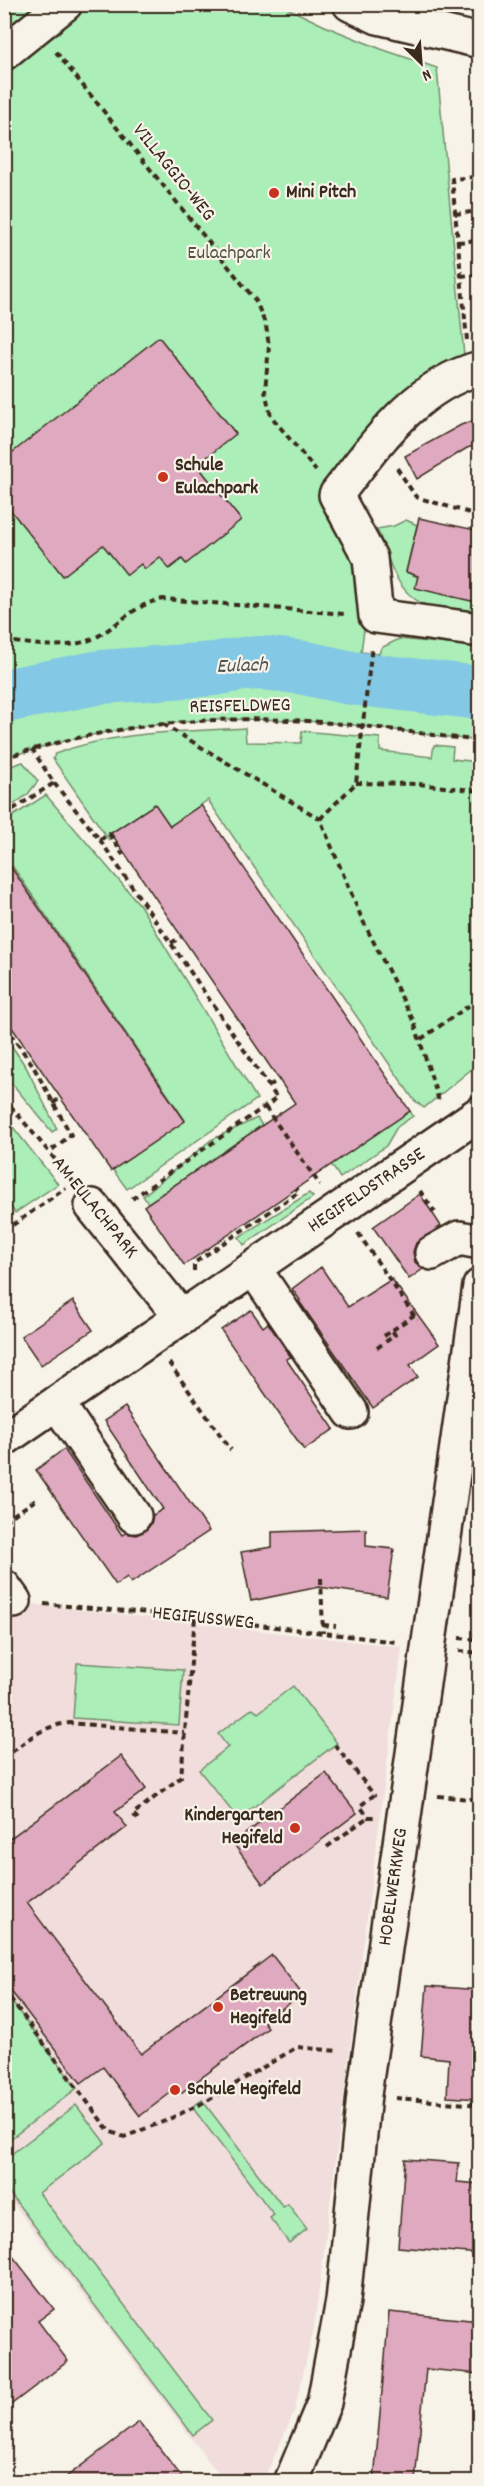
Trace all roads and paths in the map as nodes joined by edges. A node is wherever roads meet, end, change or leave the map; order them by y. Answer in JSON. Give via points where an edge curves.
{"nodes":[{"id":1,"x":65,"y":4,"type":"edge"},
{"id":2,"x":350,"y":4,"type":"edge"},
{"id":3,"x":36,"y":27,"type":"junction"},
{"id":4,"x":480,"y":41,"type":"edge"},
{"id":5,"x":4,"y":53,"type":"edge"},
{"id":6,"x":476,"y":177,"type":"dead end"},
{"id":7,"x":478,"y":211,"type":"edge"},
{"id":8,"x":455,"y":213,"type":"junction"},
{"id":9,"x":480,"y":240,"type":"edge"},
{"id":10,"x":458,"y":242,"type":"junction"},
{"id":11,"x":480,"y":274,"type":"edge"},
{"id":12,"x":461,"y":276,"type":"junction"},
{"id":13,"x":465,"y":311,"type":"dead end"},
{"id":14,"x":480,"y":368,"type":"edge"},
{"id":15,"x":392,"y":460,"type":"dead end"},
{"id":16,"x":336,"y":495,"type":"junction"},
{"id":17,"x":480,"y":516,"type":"edge"},
{"id":18,"x":376,"y":616,"type":"junction"},
{"id":19,"x":480,"y":630,"type":"edge"},
{"id":20,"x":4,"y":641,"type":"edge"},
{"id":21,"x":371,"y":653,"type":"dead end"},
{"id":22,"x":164,"y":724,"type":"junction"},
{"id":23,"x":363,"y":727,"type":"junction"},
{"id":24,"x":480,"y":741,"type":"edge"},
{"id":25,"x":32,"y":749,"type":"junction"},
{"id":26,"x":4,"y":758,"type":"edge"},
{"id":27,"x":54,"y":783,"type":"junction"},
{"id":28,"x":356,"y":783,"type":"junction"},
{"id":29,"x":480,"y":791,"type":"edge"},
{"id":30,"x":4,"y":815,"type":"edge"},
{"id":31,"x":320,"y":819,"type":"junction"},
{"id":32,"x":100,"y":840,"type":"junction"},
{"id":33,"x":123,"y":855,"type":"dead end"},
{"id":34,"x":181,"y":936,"type":"dead end"},
{"id":35,"x":171,"y":943,"type":"junction"},
{"id":36,"x":480,"y":998,"type":"edge"},
{"id":37,"x":4,"y":1025,"type":"edge"},
{"id":38,"x":421,"y":1039,"type":"junction"},
{"id":39,"x":279,"y":1079,"type":"dead end"},
{"id":40,"x":269,"y":1086,"type":"junction"},
{"id":41,"x":4,"y":1098,"type":"edge"},
{"id":42,"x":60,"y":1098,"type":"dead end"},
{"id":43,"x":53,"y":1103,"type":"junction"},
{"id":44,"x":265,"y":1107,"type":"junction"},
{"id":45,"x":468,"y":1121,"type":"edge"},
{"id":46,"x":49,"y":1152,"type":"junction"},
{"id":47,"x":417,"y":1187,"type":"dead end"},
{"id":48,"x":296,"y":1188,"type":"dead end"},
{"id":49,"x":326,"y":1194,"type":"dead end"},
{"id":50,"x":90,"y":1203,"type":"junction"},
{"id":51,"x":435,"y":1212,"type":"dead end"},
{"id":52,"x":4,"y":1231,"type":"edge"},
{"id":53,"x":357,"y":1232,"type":"dead end"},
{"id":54,"x":480,"y":1242,"type":"edge"},
{"id":55,"x":432,"y":1253,"type":"dead end"},
{"id":56,"x":254,"y":1269,"type":"junction"},
{"id":57,"x":194,"y":1274,"type":"dead end"},
{"id":58,"x":480,"y":1286,"type":"edge"},
{"id":59,"x":414,"y":1315,"type":"junction"},
{"id":60,"x":182,"y":1318,"type":"junction"},
{"id":61,"x":417,"y":1320,"type":"dead end"},
{"id":62,"x":392,"y":1330,"type":"junction"},
{"id":63,"x":384,"y":1336,"type":"dead end"},
{"id":64,"x":377,"y":1348,"type":"dead end"},
{"id":65,"x":169,"y":1362,"type":"dead end"},
{"id":66,"x":57,"y":1403,"type":"junction"},
{"id":67,"x":351,"y":1412,"type":"dead end"},
{"id":68,"x":4,"y":1439,"type":"edge"},
{"id":69,"x":231,"y":1450,"type":"dead end"},
{"id":70,"x":39,"y":1498,"type":"dead end"},
{"id":71,"x":134,"y":1516,"type":"dead end"},
{"id":72,"x":4,"y":1521,"type":"edge"},
{"id":73,"x":321,"y":1578,"type":"dead end"},
{"id":74,"x":8,"y":1597,"type":"edge"},
{"id":75,"x":195,"y":1617,"type":"junction"},
{"id":76,"x":323,"y":1625,"type":"junction"},
{"id":77,"x":336,"y":1626,"type":"dead end"},
{"id":78,"x":323,"y":1633,"type":"junction"},
{"id":79,"x":458,"y":1638,"type":"dead end"},
{"id":80,"x":480,"y":1640,"type":"edge"},
{"id":81,"x":408,"y":1644,"type":"dead end"},
{"id":82,"x":184,"y":1733,"type":"junction"},
{"id":83,"x":335,"y":1745,"type":"dead end"},
{"id":84,"x":4,"y":1759,"type":"edge"},
{"id":85,"x":408,"y":1792,"type":"junction"},
{"id":86,"x":480,"y":1800,"type":"edge"},
{"id":87,"x":368,"y":1817,"type":"junction"},
{"id":88,"x":376,"y":1818,"type":"dead end"},
{"id":89,"x":138,"y":1819,"type":"dead end"},
{"id":90,"x":327,"y":1847,"type":"dead end"},
{"id":91,"x":4,"y":1990,"type":"edge"},
{"id":92,"x":342,"y":2051,"type":"dead end"},
{"id":93,"x":364,"y":2095,"type":"junction"},
{"id":94,"x":480,"y":2105,"type":"edge"},
{"id":95,"x":291,"y":2481,"type":"edge"}],
"edges":[{"from":1,"to":3,"type":"street"},
{"from":2,"to":4,"type":"street","via":[[378,16]]},
{"from":3,"to":5,"type":"street"},
{"from":3,"to":16,"type":"path","name":"VILLAGGIO-WEG","via":[[256,301],[266,326],[265,391],[271,416]]},
{"from":6,"to":8,"type":"path","via":[[452,179]]},
{"from":7,"to":8,"type":"path"},
{"from":8,"to":10,"type":"path"},
{"from":9,"to":10,"type":"path"},
{"from":10,"to":12,"type":"path"},
{"from":11,"to":12,"type":"path"},
{"from":12,"to":13,"type":"path"},
{"from":14,"to":16,"type":"street","via":[[435,387],[396,419]]},
{"from":15,"to":17,"type":"path","via":[[416,497]]},
{"from":16,"to":18,"type":"street","via":[[370,558]]},
{"from":18,"to":19,"type":"street"},
{"from":18,"to":20,"type":"path","via":[[164,599],[143,604],[102,634],[78,644]]},
{"from":21,"to":23,"type":"path"},
{"from":22,"to":23,"type":"path","name":"REISFELDWEG","via":[[288,720]]},
{"from":22,"to":25,"type":"path","name":"REISFELDWEG","via":[[84,736]]},
{"from":22,"to":31,"type":"path"},
{"from":23,"to":24,"type":"path","name":"REISFELDWEG"},
{"from":23,"to":28,"type":"path"},
{"from":25,"to":26,"type":"path","name":"REISFELDWEG"},
{"from":25,"to":27,"type":"path"},
{"from":27,"to":30,"type":"path"},
{"from":27,"to":32,"type":"path"},
{"from":28,"to":29,"type":"path"},
{"from":28,"to":31,"type":"path"},
{"from":31,"to":38,"type":"path","via":[[362,920]]},
{"from":32,"to":33,"type":"path","via":[[109,834]]},
{"from":32,"to":35,"type":"path"},
{"from":34,"to":35,"type":"path"},
{"from":35,"to":40,"type":"path"},
{"from":36,"to":38,"type":"path"},
{"from":37,"to":43,"type":"path"},
{"from":38,"to":45,"type":"path","via":[[440,1105]]},
{"from":39,"to":40,"type":"path"},
{"from":40,"to":44,"type":"path","via":[[277,1098]]},
{"from":41,"to":46,"type":"path","name":"AM EULACHPARK"},
{"from":42,"to":43,"type":"path"},
{"from":43,"to":46,"type":"path","via":[[71,1135]]},
{"from":44,"to":49,"type":"path"},
{"from":44,"to":50,"type":"path"},
{"from":45,"to":56,"type":"street","name":"HEGIFELDSTRASSE"},
{"from":46,"to":50,"type":"path","name":"AM EULACHPARK"},
{"from":47,"to":51,"type":"path"},
{"from":48,"to":57,"type":"path","via":[[299,1192],[194,1263]]},
{"from":50,"to":52,"type":"path"},
{"from":50,"to":60,"type":"street","name":"AM EULACHPARK"},
{"from":53,"to":59,"type":"path"},
{"from":54,"to":55,"type":"street","via":[[459,1238]]},
{"from":56,"to":60,"type":"street","name":"HEGIFELDSTRASSE"},
{"from":56,"to":67,"type":"street"},
{"from":58,"to":85,"type":"street","name":"HOBELWERKWEG"},
{"from":59,"to":61,"type":"path"},
{"from":59,"to":62,"type":"path"},
{"from":60,"to":66,"type":"street","name":"HEGIFELDSTRASSE"},
{"from":62,"to":63,"type":"path"},
{"from":62,"to":64,"type":"path","via":[[395,1335]]},
{"from":65,"to":69,"type":"path"},
{"from":66,"to":68,"type":"street","name":"HEGIFELDSTRASSE"},
{"from":66,"to":71,"type":"street"},
{"from":70,"to":72,"type":"path"},
{"from":73,"to":76,"type":"path"},
{"from":74,"to":75,"type":"path","name":"HEGIFUSSWEG"},
{"from":75,"to":78,"type":"path","name":"HEGIFUSSWEG"},
{"from":75,"to":82,"type":"path"},
{"from":76,"to":77,"type":"path"},
{"from":76,"to":78,"type":"path"},
{"from":78,"to":81,"type":"path","name":"HEGIFUSSWEG"},
{"from":79,"to":80,"type":"path"},
{"from":82,"to":84,"type":"path","via":[[56,1724],[32,1736]]},
{"from":82,"to":89,"type":"path","via":[[181,1777],[134,1814]]},
{"from":83,"to":87,"type":"path","via":[[374,1795],[360,1806]]},
{"from":85,"to":86,"type":"path"},
{"from":85,"to":93,"type":"street","name":"HOBELWERKWEG"},
{"from":87,"to":88,"type":"path"},
{"from":87,"to":90,"type":"path"},
{"from":91,"to":92,"type":"path","via":[[109,2131],[124,2137],[207,2101],[297,2047]]},
{"from":93,"to":94,"type":"path"},
{"from":93,"to":95,"type":"street","name":"HOBELWERKWEG","via":[[343,2301],[324,2403]]}]}
